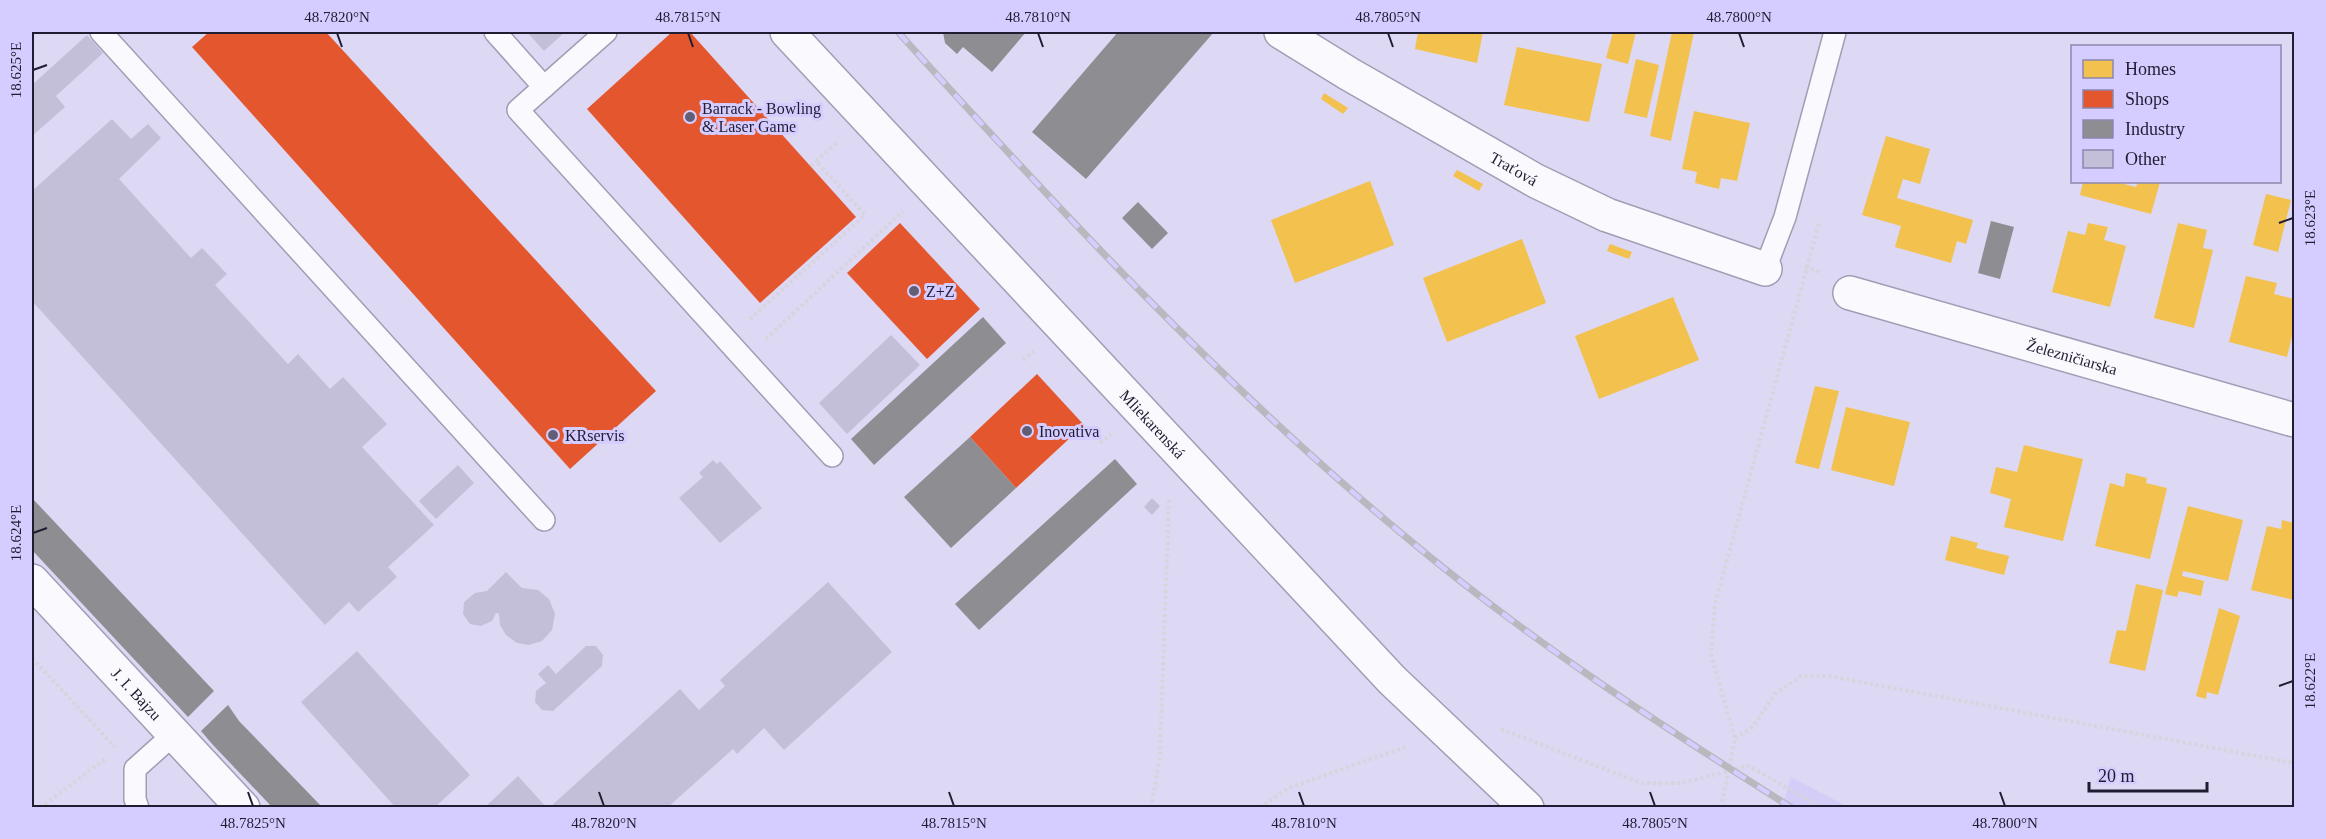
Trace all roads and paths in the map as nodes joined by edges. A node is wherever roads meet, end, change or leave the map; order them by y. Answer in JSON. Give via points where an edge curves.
{"nodes":[{"id":1,"x":101,"y":32,"type":"edge"},
{"id":2,"x":495,"y":32,"type":"edge"},
{"id":3,"x":606,"y":32,"type":"edge"},
{"id":4,"x":787,"y":32,"type":"edge"},
{"id":5,"x":1281,"y":32,"type":"edge"},
{"id":6,"x":1835,"y":32,"type":"edge"},
{"id":7,"x":544,"y":87,"type":"junction"},
{"id":8,"x":841,"y":139,"type":"dead end"},
{"id":9,"x":816,"y":161,"type":"junction"},
{"id":10,"x":811,"y":166,"type":"dead end"},
{"id":11,"x":904,"y":210,"type":"dead end"},
{"id":12,"x":1807,"y":267,"type":"dead end"},
{"id":13,"x":1765,"y":269,"type":"joint"},
{"id":14,"x":1850,"y":293,"type":"dead end"},
{"id":15,"x":727,"y":340,"type":"junction"},
{"id":16,"x":745,"y":359,"type":"junction"},
{"id":17,"x":2295,"y":420,"type":"edge"},
{"id":18,"x":832,"y":456,"type":"dead end"},
{"id":19,"x":1169,"y":493,"type":"dead end"},
{"id":20,"x":544,"y":520,"type":"dead end"},
{"id":21,"x":32,"y":581,"type":"edge"},
{"id":22,"x":32,"y":658,"type":"edge"},
{"id":23,"x":1499,"y":728,"type":"dead end"},
{"id":24,"x":174,"y":734,"type":"junction"},
{"id":25,"x":1735,"y":738,"type":"junction"},
{"id":26,"x":1412,"y":745,"type":"dead end"},
{"id":27,"x":118,"y":750,"type":"dead end"},
{"id":28,"x":2295,"y":763,"type":"edge"},
{"id":29,"x":1730,"y":769,"type":"junction"},
{"id":30,"x":138,"y":807,"type":"edge"},
{"id":31,"x":243,"y":807,"type":"edge"},
{"id":32,"x":1151,"y":807,"type":"edge"},
{"id":33,"x":1260,"y":807,"type":"edge"},
{"id":34,"x":1527,"y":807,"type":"edge"},
{"id":35,"x":1721,"y":807,"type":"edge"},
{"id":36,"x":1822,"y":807,"type":"edge"}],
"edges":[{"from":1,"to":20,"type":"lane"},
{"from":2,"to":7,"type":"lane"},
{"from":3,"to":7,"type":"lane"},
{"from":4,"to":34,"type":"street","name":"Mliekarenská","via":[[1392,680]]},
{"from":5,"to":13,"type":"street","name":"Traťová","via":[[1536,181],[1606,215]]},
{"from":6,"to":13,"type":"lane","via":[[1785,218]]},
{"from":7,"to":15,"type":"lane","via":[[518,110]]},
{"from":8,"to":9,"type":"path"},
{"from":9,"to":10,"type":"path"},
{"from":9,"to":15,"type":"path","via":[[865,215]]},
{"from":11,"to":16,"type":"path"},
{"from":12,"to":25,"type":"path","via":[[1715,604],[1711,655]]},
{"from":14,"to":17,"type":"street","name":"Železničiarska"},
{"from":15,"to":16,"type":"lane"},
{"from":16,"to":18,"type":"lane"},
{"from":19,"to":32,"type":"path","via":[[1160,755]]},
{"from":21,"to":24,"type":"street","name":"J. I. Bajzu"},
{"from":22,"to":27,"type":"path"},
{"from":23,"to":29,"type":"path","via":[[1641,783],[1682,783]]},
{"from":24,"to":30,"type":"lane","via":[[135,769]]},
{"from":24,"to":31,"type":"street","name":"J. I. Bajzu"},
{"from":25,"to":28,"type":"path","via":[[1753,727],[1775,694],[1801,676],[1829,676]]},
{"from":25,"to":29,"type":"path"},
{"from":26,"to":33,"type":"path","via":[[1288,788]]},
{"from":29,"to":35,"type":"path"},
{"from":29,"to":36,"type":"path","via":[[1749,766]]}]}
